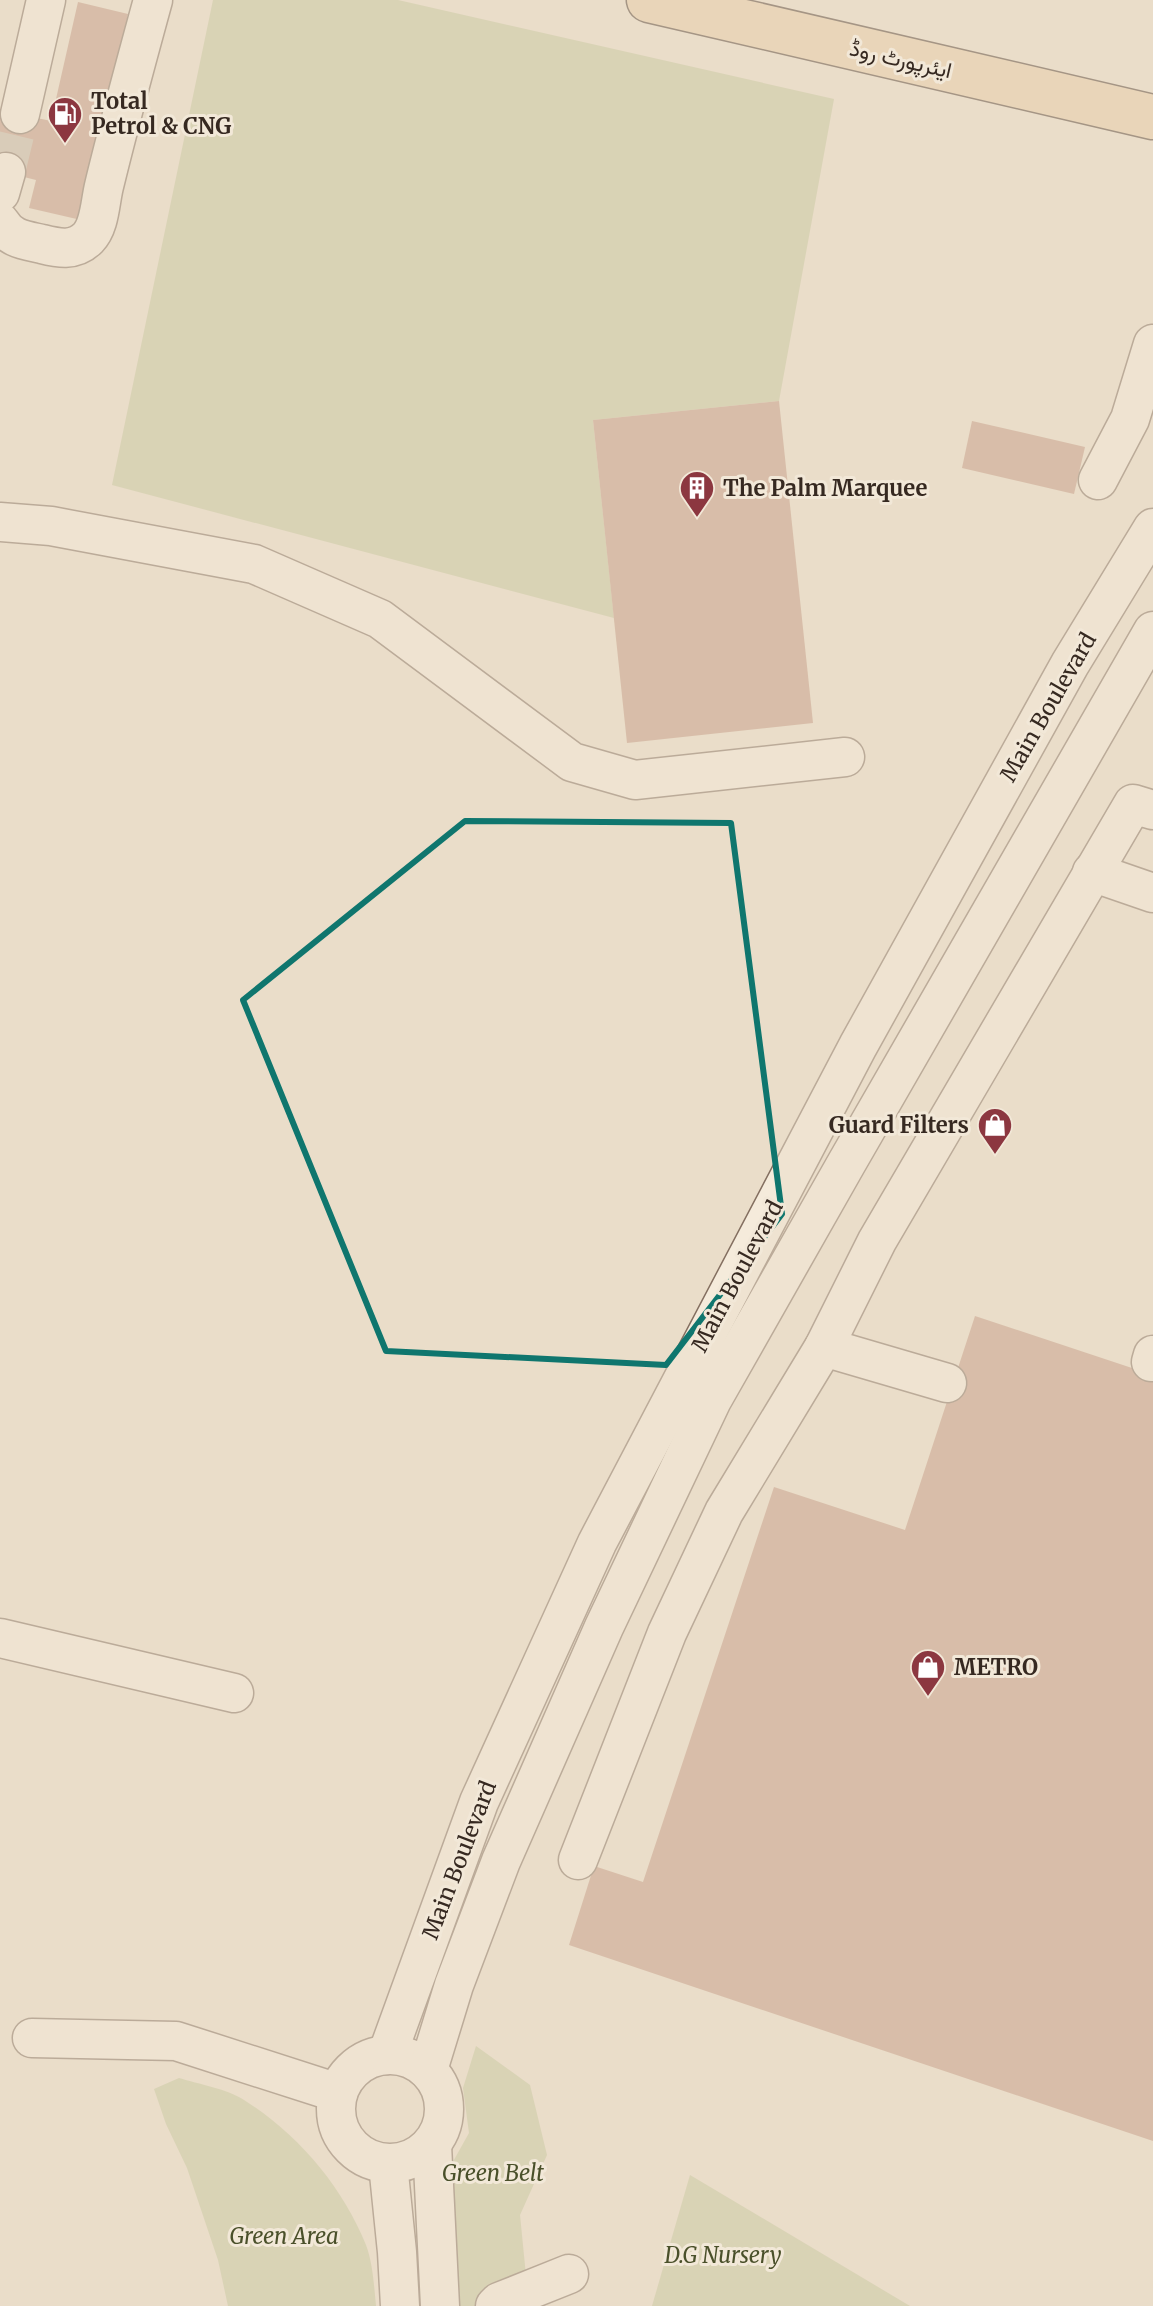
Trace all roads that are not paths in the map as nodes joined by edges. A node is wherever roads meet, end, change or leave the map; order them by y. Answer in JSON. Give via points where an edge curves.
{"nodes":[{"id":1,"x":46,"y":0,"type":"edge"},
{"id":2,"x":153,"y":0,"type":"edge"},
{"id":3,"x":649,"y":0,"type":"edge"},
{"id":4,"x":20,"y":114,"type":"tunnel mouth"},
{"id":5,"x":1152,"y":126,"type":"edge"},
{"id":6,"x":0,"y":222,"type":"edge"},
{"id":7,"x":1153,"y":344,"type":"edge"},
{"id":8,"x":1098,"y":480,"type":"dead end"},
{"id":9,"x":0,"y":522,"type":"edge"},
{"id":10,"x":1153,"y":528,"type":"edge"},
{"id":11,"x":1153,"y":631,"type":"edge"},
{"id":12,"x":845,"y":757,"type":"dead end"},
{"id":13,"x":1153,"y":810,"type":"edge"},
{"id":14,"x":1092,"y":872,"type":"junction"},
{"id":15,"x":1153,"y":893,"type":"edge"},
{"id":16,"x":824,"y":1347,"type":"junction"},
{"id":17,"x":947,"y":1383,"type":"dead end"},
{"id":18,"x":0,"y":1638,"type":"edge"},
{"id":19,"x":234,"y":1693,"type":"dead end"},
{"id":20,"x":578,"y":1860,"type":"dead end"},
{"id":21,"x":32,"y":2038,"type":"dead end"},
{"id":22,"x":387,"y":2055,"type":"junction"},
{"id":23,"x":428,"y":2070,"type":"junction"},
{"id":24,"x":338,"y":2093,"type":"junction"},
{"id":25,"x":432,"y":2145,"type":"junction"},
{"id":26,"x":388,"y":2164,"type":"junction"},
{"id":27,"x":569,"y":2274,"type":"dead end"},
{"id":28,"x":400,"y":2306,"type":"edge"},
{"id":29,"x":440,"y":2306,"type":"edge"},
{"id":30,"x":495,"y":2306,"type":"edge"}],
"edges":[{"from":1,"to":4,"type":"street"},
{"from":2,"to":6,"type":"street","via":[[95,230],[76,247],[63,249],[16,238]]},
{"from":3,"to":5,"type":"main road","name":"ایئرپورٹ روڈ"},
{"from":7,"to":8,"type":"street","via":[[1130,419]]},
{"from":9,"to":12,"type":"street","via":[[51,526],[254,564],[380,619],[572,762],[635,780]]},
{"from":10,"to":22,"type":"street","name":"Main Boulevard","via":[[1070,664],[858,1046],[597,1543],[479,1802]]},
{"from":11,"to":23,"type":"street","name":"Main Boulevard","via":[[712,1400],[501,1861]]},
{"from":13,"to":14,"type":"street","via":[[1133,804]]},
{"from":14,"to":15,"type":"street"},
{"from":14,"to":16,"type":"street","via":[[877,1241]]},
{"from":16,"to":17,"type":"street"},
{"from":16,"to":20,"type":"street","via":[[724,1512],[667,1633]]},
{"from":18,"to":19,"type":"street"},
{"from":21,"to":24,"type":"street","via":[[176,2041]]},
{"from":22,"to":23,"type":"street","via":[[416,2061]]},
{"from":22,"to":24,"type":"street","via":[[356,2066]]},
{"from":23,"to":25,"type":"street","via":[[445,2107]]},
{"from":24,"to":26,"type":"street","via":[[335,2110],[345,2141],[371,2161]]},
{"from":25,"to":26,"type":"street","via":[[404,2163]]},
{"from":25,"to":29,"type":"street"},
{"from":26,"to":28,"type":"street"},
{"from":27,"to":30,"type":"street"}]}
